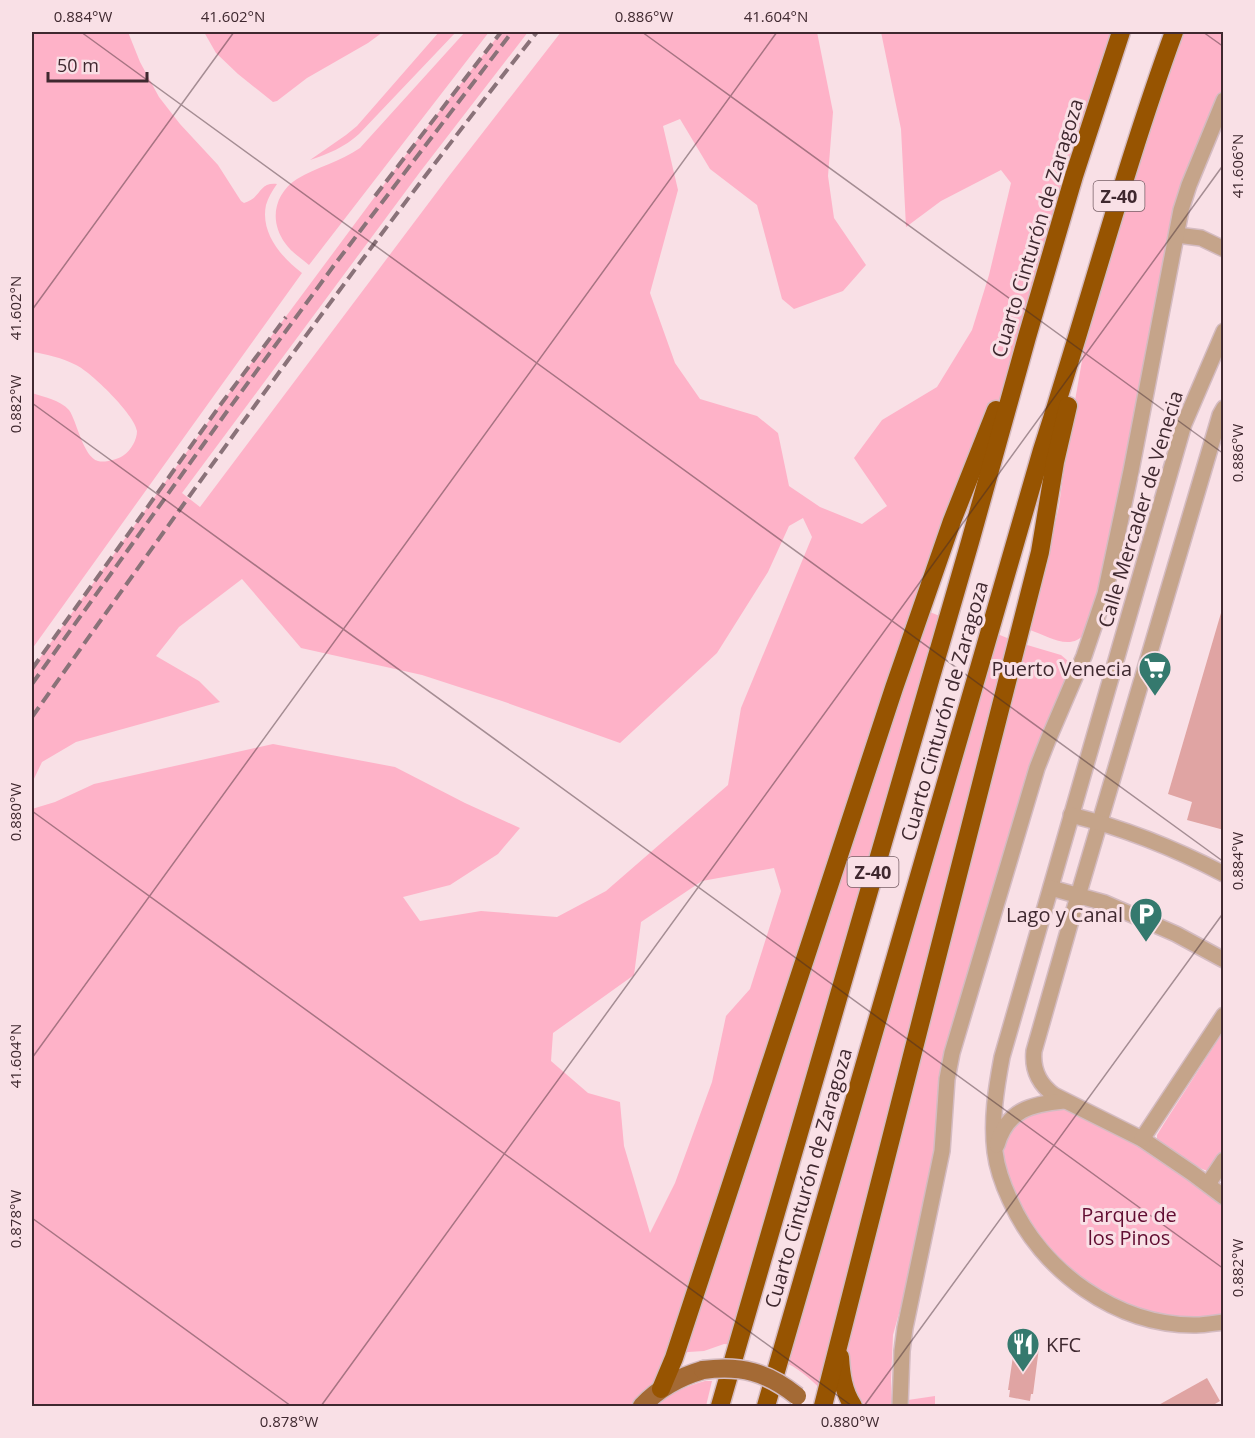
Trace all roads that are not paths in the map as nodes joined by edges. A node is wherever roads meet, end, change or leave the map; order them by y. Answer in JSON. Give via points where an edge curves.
{"nodes":[{"id":1,"x":1121,"y":32,"type":"edge"},
{"id":2,"x":1174,"y":32,"type":"edge"},
{"id":3,"x":1224,"y":100,"type":"edge"},
{"id":4,"x":1177,"y":235,"type":"junction"},
{"id":5,"x":1224,"y":249,"type":"edge"},
{"id":6,"x":1224,"y":331,"type":"edge"},
{"id":7,"x":1027,"y":337,"type":"junction"},
{"id":8,"x":1071,"y":362,"type":"junction"},
{"id":9,"x":1224,"y":408,"type":"edge"},
{"id":10,"x":1071,"y":815,"type":"junction"},
{"id":11,"x":1100,"y":822,"type":"junction"},
{"id":12,"x":1224,"y":874,"type":"edge"},
{"id":13,"x":1051,"y":888,"type":"junction"},
{"id":14,"x":1078,"y":896,"type":"junction"},
{"id":15,"x":1224,"y":960,"type":"edge"},
{"id":16,"x":1224,"y":1015,"type":"edge"},
{"id":17,"x":1064,"y":1101,"type":"junction"},
{"id":18,"x":1142,"y":1139,"type":"junction"},
{"id":19,"x":995,"y":1154,"type":"junction"},
{"id":20,"x":1224,"y":1160,"type":"edge"},
{"id":21,"x":1208,"y":1184,"type":"junction"},
{"id":22,"x":1224,"y":1197,"type":"edge"},
{"id":23,"x":1224,"y":1322,"type":"edge"},
{"id":24,"x":1196,"y":1325,"type":"junction"},
{"id":25,"x":1224,"y":1335,"type":"edge"},
{"id":26,"x":839,"y":1343,"type":"junction"},
{"id":27,"x":661,"y":1389,"type":"junction"},
{"id":28,"x":802,"y":1401,"type":"edge"},
{"id":29,"x":642,"y":1407,"type":"edge"},
{"id":30,"x":720,"y":1407,"type":"edge"},
{"id":31,"x":766,"y":1407,"type":"edge"},
{"id":32,"x":823,"y":1407,"type":"edge"},
{"id":33,"x":853,"y":1407,"type":"edge"},
{"id":34,"x":900,"y":1407,"type":"edge"}],
"edges":[{"from":1,"to":7,"type":"highway","name":"Cuarto Cinturón de Zaragoza","number":"Z-40"},
{"from":2,"to":8,"type":"highway","name":"Cuarto Cinturón de Zaragoza","number":"Z-40","via":[[1126,173]]},
{"from":3,"to":4,"type":"street","via":[[1189,185]]},
{"from":4,"to":5,"type":"street","via":[[1201,238]]},
{"from":4,"to":34,"type":"street","via":[[1105,594],[1084,656],[1037,768],[952,1053],[942,1151],[905,1328]]},
{"from":6,"to":10,"type":"street","name":"Calle Mercader de Venecia","via":[[1184,424]]},
{"from":7,"to":27,"type":"highway","via":[[1007,376],[952,521]]},
{"from":7,"to":30,"type":"highway","name":"Cuarto Cinturón de Zaragoza","number":"Z-40"},
{"from":8,"to":26,"type":"highway","via":[[1072,386],[1040,552]]},
{"from":8,"to":31,"type":"highway","name":"Cuarto Cinturón de Zaragoza","number":"Z-40"},
{"from":9,"to":11,"type":"street"},
{"from":10,"to":11,"type":"street"},
{"from":10,"to":13,"type":"street","name":"Calle Mercader de Venecia"},
{"from":11,"to":12,"type":"street"},
{"from":11,"to":14,"type":"street"},
{"from":13,"to":14,"type":"street"},
{"from":13,"to":19,"type":"street","name":"Calle Mercader de Venecia","via":[[1002,1057],[994,1105]]},
{"from":14,"to":15,"type":"street","via":[[1105,903],[1176,934]]},
{"from":14,"to":17,"type":"street","via":[[1033,1060],[1042,1084]]},
{"from":16,"to":18,"type":"street"},
{"from":17,"to":18,"type":"street"},
{"from":17,"to":19,"type":"street","via":[[1040,1103],[1016,1115],[1000,1135]]},
{"from":18,"to":21,"type":"street"},
{"from":19,"to":24,"type":"street","name":"Calle Mercader de Venecia","via":[[1021,1223],[1040,1250],[1076,1283],[1135,1314]]},
{"from":20,"to":21,"type":"street"},
{"from":21,"to":22,"type":"street"},
{"from":23,"to":24,"type":"street","name":"Calle Mercader de Venecia"},
{"from":24,"to":25,"type":"street"},
{"from":26,"to":32,"type":"highway"},
{"from":26,"to":33,"type":"highway","via":[[842,1380]]},
{"from":27,"to":28,"type":"main road","bridge":true,"via":[[703,1370],[736,1369],[769,1377]]},
{"from":27,"to":29,"type":"main road"}]}
